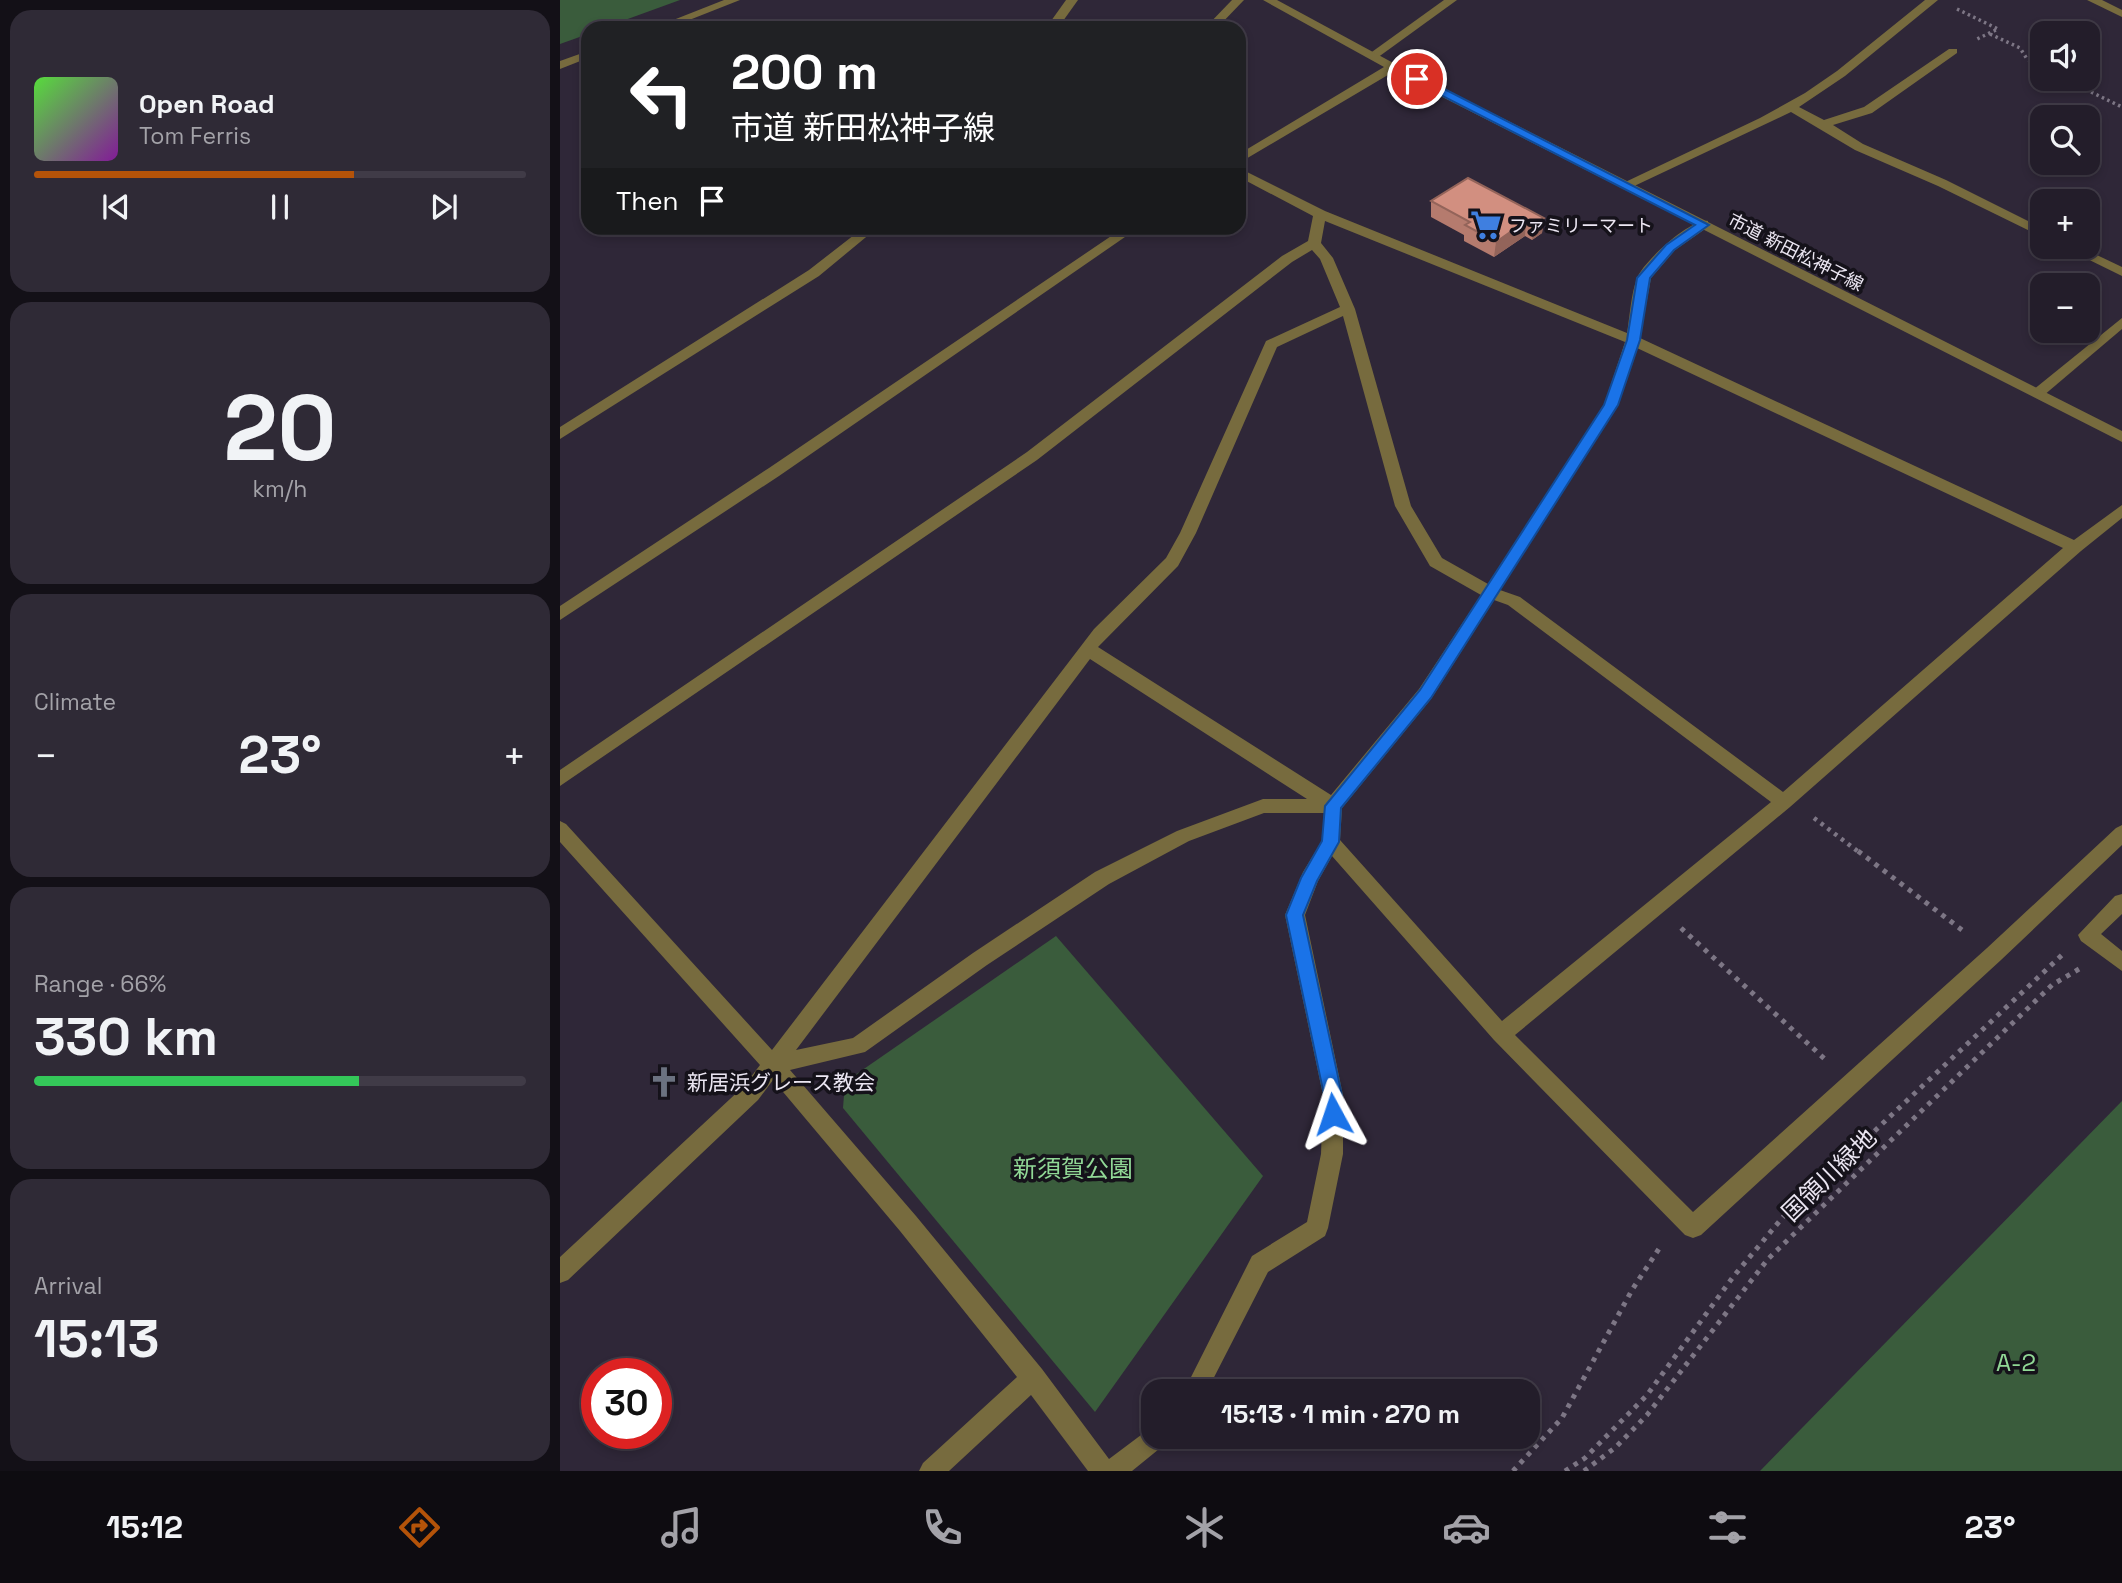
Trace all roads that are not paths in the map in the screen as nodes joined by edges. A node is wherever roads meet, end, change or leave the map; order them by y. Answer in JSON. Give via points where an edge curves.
{"nodes":[{"id":1,"x":734,"y":0,"type":"edge"},
{"id":2,"x":1072,"y":0,"type":"edge"},
{"id":3,"x":1238,"y":0,"type":"edge"},
{"id":4,"x":1269,"y":0,"type":"edge"},
{"id":5,"x":1451,"y":0,"type":"edge"},
{"id":6,"x":1931,"y":0,"type":"edge"},
{"id":7,"x":2093,"y":0,"type":"edge"},
{"id":8,"x":2122,"y":14,"type":"edge"},
{"id":9,"x":678,"y":21,"type":"edge"},
{"id":10,"x":1057,"y":21,"type":"edge"},
{"id":11,"x":1218,"y":21,"type":"edge"},
{"id":12,"x":1954,"y":51,"type":"road end"},
{"id":13,"x":1373,"y":56,"type":"junction"},
{"id":14,"x":581,"y":57,"type":"edge"},
{"id":15,"x":560,"y":65,"type":"edge"},
{"id":16,"x":1394,"y":67,"type":"junction"},
{"id":17,"x":1790,"y":107,"type":"junction"},
{"id":18,"x":1823,"y":124,"type":"junction"},
{"id":19,"x":1246,"y":155,"type":"edge"},
{"id":20,"x":1246,"y":176,"type":"edge"},
{"id":21,"x":1625,"y":185,"type":"junction"},
{"id":22,"x":1320,"y":214,"type":"junction"},
{"id":23,"x":1703,"y":225,"type":"junction"},
{"id":24,"x":2030,"y":227,"type":"edge"},
{"id":25,"x":861,"y":235,"type":"edge"},
{"id":26,"x":1121,"y":235,"type":"edge"},
{"id":27,"x":1314,"y":243,"type":"junction"},
{"id":28,"x":2095,"y":259,"type":"edge"},
{"id":29,"x":2122,"y":272,"type":"edge"},
{"id":30,"x":1348,"y":309,"type":"junction"},
{"id":31,"x":2122,"y":322,"type":"edge"},
{"id":32,"x":1633,"y":340,"type":"junction"},
{"id":33,"x":2038,"y":393,"type":"junction"},
{"id":34,"x":560,"y":434,"type":"edge"},
{"id":35,"x":2122,"y":437,"type":"edge"},
{"id":36,"x":2122,"y":510,"type":"edge"},
{"id":37,"x":2075,"y":547,"type":"junction"},
{"id":38,"x":1491,"y":593,"type":"junction"},
{"id":39,"x":560,"y":614,"type":"edge"},
{"id":40,"x":1088,"y":649,"type":"junction"},
{"id":41,"x":560,"y":779,"type":"edge"},
{"id":42,"x":1786,"y":800,"type":"junction"},
{"id":43,"x":1333,"y":806,"type":"junction"},
{"id":44,"x":560,"y":829,"type":"edge"},
{"id":45,"x":2122,"y":833,"type":"edge"},
{"id":46,"x":1331,"y":842,"type":"junction"},
{"id":47,"x":2122,"y":902,"type":"edge"},
{"id":48,"x":2122,"y":962,"type":"edge"},
{"id":49,"x":1501,"y":1034,"type":"junction"},
{"id":50,"x":774,"y":1064,"type":"junction"},
{"id":51,"x":560,"y":1272,"type":"edge"},
{"id":52,"x":1034,"y":1377,"type":"junction"},
{"id":53,"x":1201,"y":1379,"type":"edge"},
{"id":54,"x":1141,"y":1449,"type":"edge"},
{"id":55,"x":931,"y":1471,"type":"edge"},
{"id":56,"x":1103,"y":1471,"type":"edge"},
{"id":57,"x":1113,"y":1471,"type":"edge"}],
"edges":[{"from":1,"to":9,"type":"street"},
{"from":2,"to":10,"type":"street"},
{"from":3,"to":11,"type":"street"},
{"from":4,"to":13,"type":"street","name":"市道 新田松神子線"},
{"from":5,"to":13,"type":"street"},
{"from":6,"to":17,"type":"street","via":[[1883,41]]},
{"from":7,"to":8,"type":"street"},
{"from":12,"to":18,"type":"street","via":[[1868,110]]},
{"from":13,"to":16,"type":"street","name":"市道 新田松神子線"},
{"from":14,"to":15,"type":"street"},
{"from":16,"to":19,"type":"street"},
{"from":16,"to":21,"type":"street","name":"市道 新田松神子線"},
{"from":17,"to":18,"type":"street"},
{"from":17,"to":21,"type":"street"},
{"from":18,"to":24,"type":"street","via":[[1859,147]]},
{"from":20,"to":22,"type":"street"},
{"from":21,"to":23,"type":"street","name":"市道 新田松神子線"},
{"from":22,"to":27,"type":"street"},
{"from":22,"to":32,"type":"street"},
{"from":23,"to":32,"type":"street","via":[[1670,247],[1644,278]]},
{"from":23,"to":33,"type":"street","name":"市道 新田松神子線"},
{"from":25,"to":34,"type":"street","via":[[814,273]]},
{"from":26,"to":39,"type":"street"},
{"from":27,"to":30,"type":"street","via":[[1326,258]]},
{"from":27,"to":41,"type":"street","via":[[1287,259],[1032,456]]},
{"from":28,"to":29,"type":"street"},
{"from":30,"to":38,"type":"street","via":[[1403,506],[1436,562]]},
{"from":30,"to":40,"type":"street","via":[[1271,344],[1172,562]]},
{"from":31,"to":33,"type":"street"},
{"from":32,"to":37,"type":"street"},
{"from":32,"to":38,"type":"street","via":[[1611,405]]},
{"from":33,"to":35,"type":"street","name":"市道 新田松神子線"},
{"from":36,"to":37,"type":"street"},
{"from":37,"to":42,"type":"street"},
{"from":38,"to":42,"type":"street","via":[[1514,601]]},
{"from":38,"to":43,"type":"street","via":[[1425,694]]},
{"from":40,"to":43,"type":"street"},
{"from":40,"to":50,"type":"street"},
{"from":42,"to":49,"type":"street"},
{"from":43,"to":46,"type":"street"},
{"from":43,"to":50,"type":"street","via":[[1263,806],[1183,836],[1102,878],[858,1046]]},
{"from":44,"to":50,"type":"street"},
{"from":45,"to":49,"type":"street","via":[[1693,1227]]},
{"from":46,"to":49,"type":"street"},
{"from":46,"to":53,"type":"street","via":[[1295,915],[1333,1095],[1332,1154],[1317,1228],[1259,1265]]},
{"from":47,"to":48,"type":"street","via":[[2095,940]]},
{"from":50,"to":51,"type":"street","via":[[751,1093]]},
{"from":50,"to":52,"type":"street"},
{"from":52,"to":55,"type":"street"},
{"from":52,"to":56,"type":"street"},
{"from":54,"to":57,"type":"street"}]}
